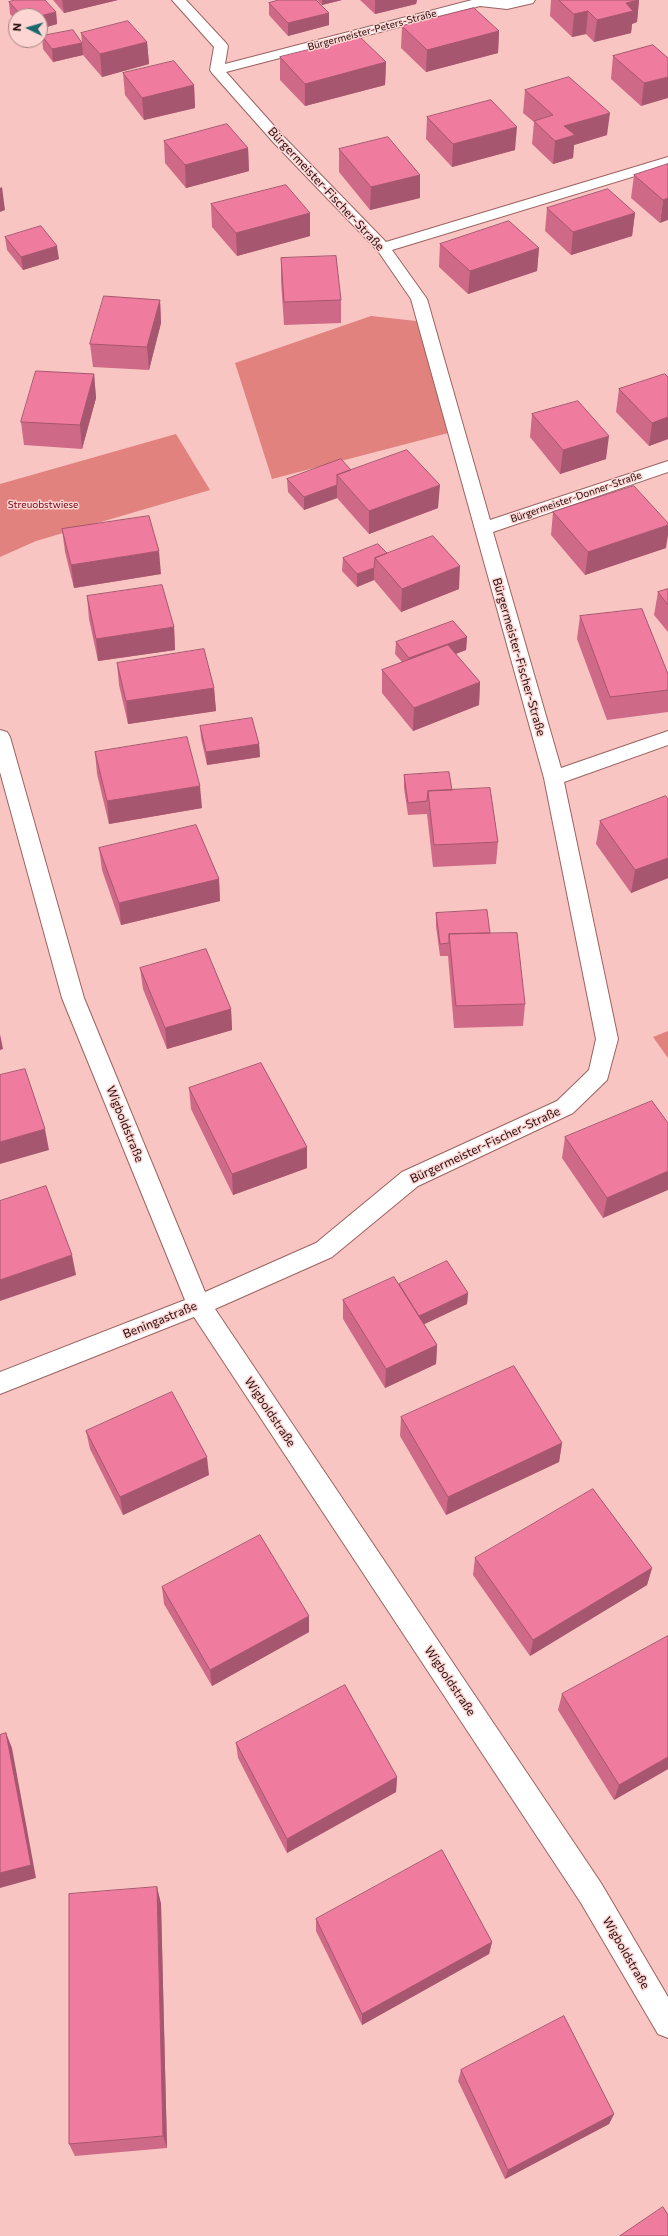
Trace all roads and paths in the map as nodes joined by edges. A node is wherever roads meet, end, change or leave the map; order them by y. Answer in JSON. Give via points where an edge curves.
{"nodes":[{"id":1,"x":179,"y":0,"type":"edge"},
{"id":2,"x":528,"y":0,"type":"edge"},
{"id":3,"x":217,"y":70,"type":"junction"},
{"id":4,"x":668,"y":161,"type":"edge"},
{"id":5,"x":383,"y":248,"type":"junction"},
{"id":6,"x":668,"y":466,"type":"edge"},
{"id":7,"x":483,"y":529,"type":"junction"},
{"id":8,"x":0,"y":737,"type":"edge"},
{"id":9,"x":668,"y":738,"type":"edge"},
{"id":10,"x":554,"y":778,"type":"junction"},
{"id":11,"x":317,"y":1253,"type":"joint"},
{"id":12,"x":199,"y":1305,"type":"junction"},
{"id":13,"x":0,"y":1383,"type":"edge"},
{"id":14,"x":668,"y":2024,"type":"edge"}],
"edges":[{"from":1,"to":3,"type":"street","via":[[221,46]]},
{"from":2,"to":3,"type":"street","name":"Bürgermeister-Peters-Straße","via":[[507,5],[480,2]]},
{"from":3,"to":5,"type":"street","name":"Bürgermeister-Fischer-Straße","via":[[279,140]]},
{"from":4,"to":5,"type":"street"},
{"from":5,"to":7,"type":"street","name":"Bürgermeister-Fischer-Straße","via":[[418,299]]},
{"from":6,"to":7,"type":"street","name":"Bürgermeister-Donner-Straße"},
{"from":7,"to":10,"type":"street","name":"Bürgermeister-Fischer-Straße"},
{"from":8,"to":12,"type":"street","name":"Wigboldstraße","via":[[73,998]]},
{"from":9,"to":10,"type":"street"},
{"from":10,"to":11,"type":"street","name":"Bürgermeister-Fischer-Straße","via":[[607,1039],[599,1074],[564,1107],[410,1179],[324,1250]]},
{"from":11,"to":12,"type":"street","name":"Beningastraße"},
{"from":12,"to":13,"type":"street","name":"Beningastraße"},
{"from":12,"to":14,"type":"street","name":"Wigboldstraße","via":[[591,1893]]}]}
